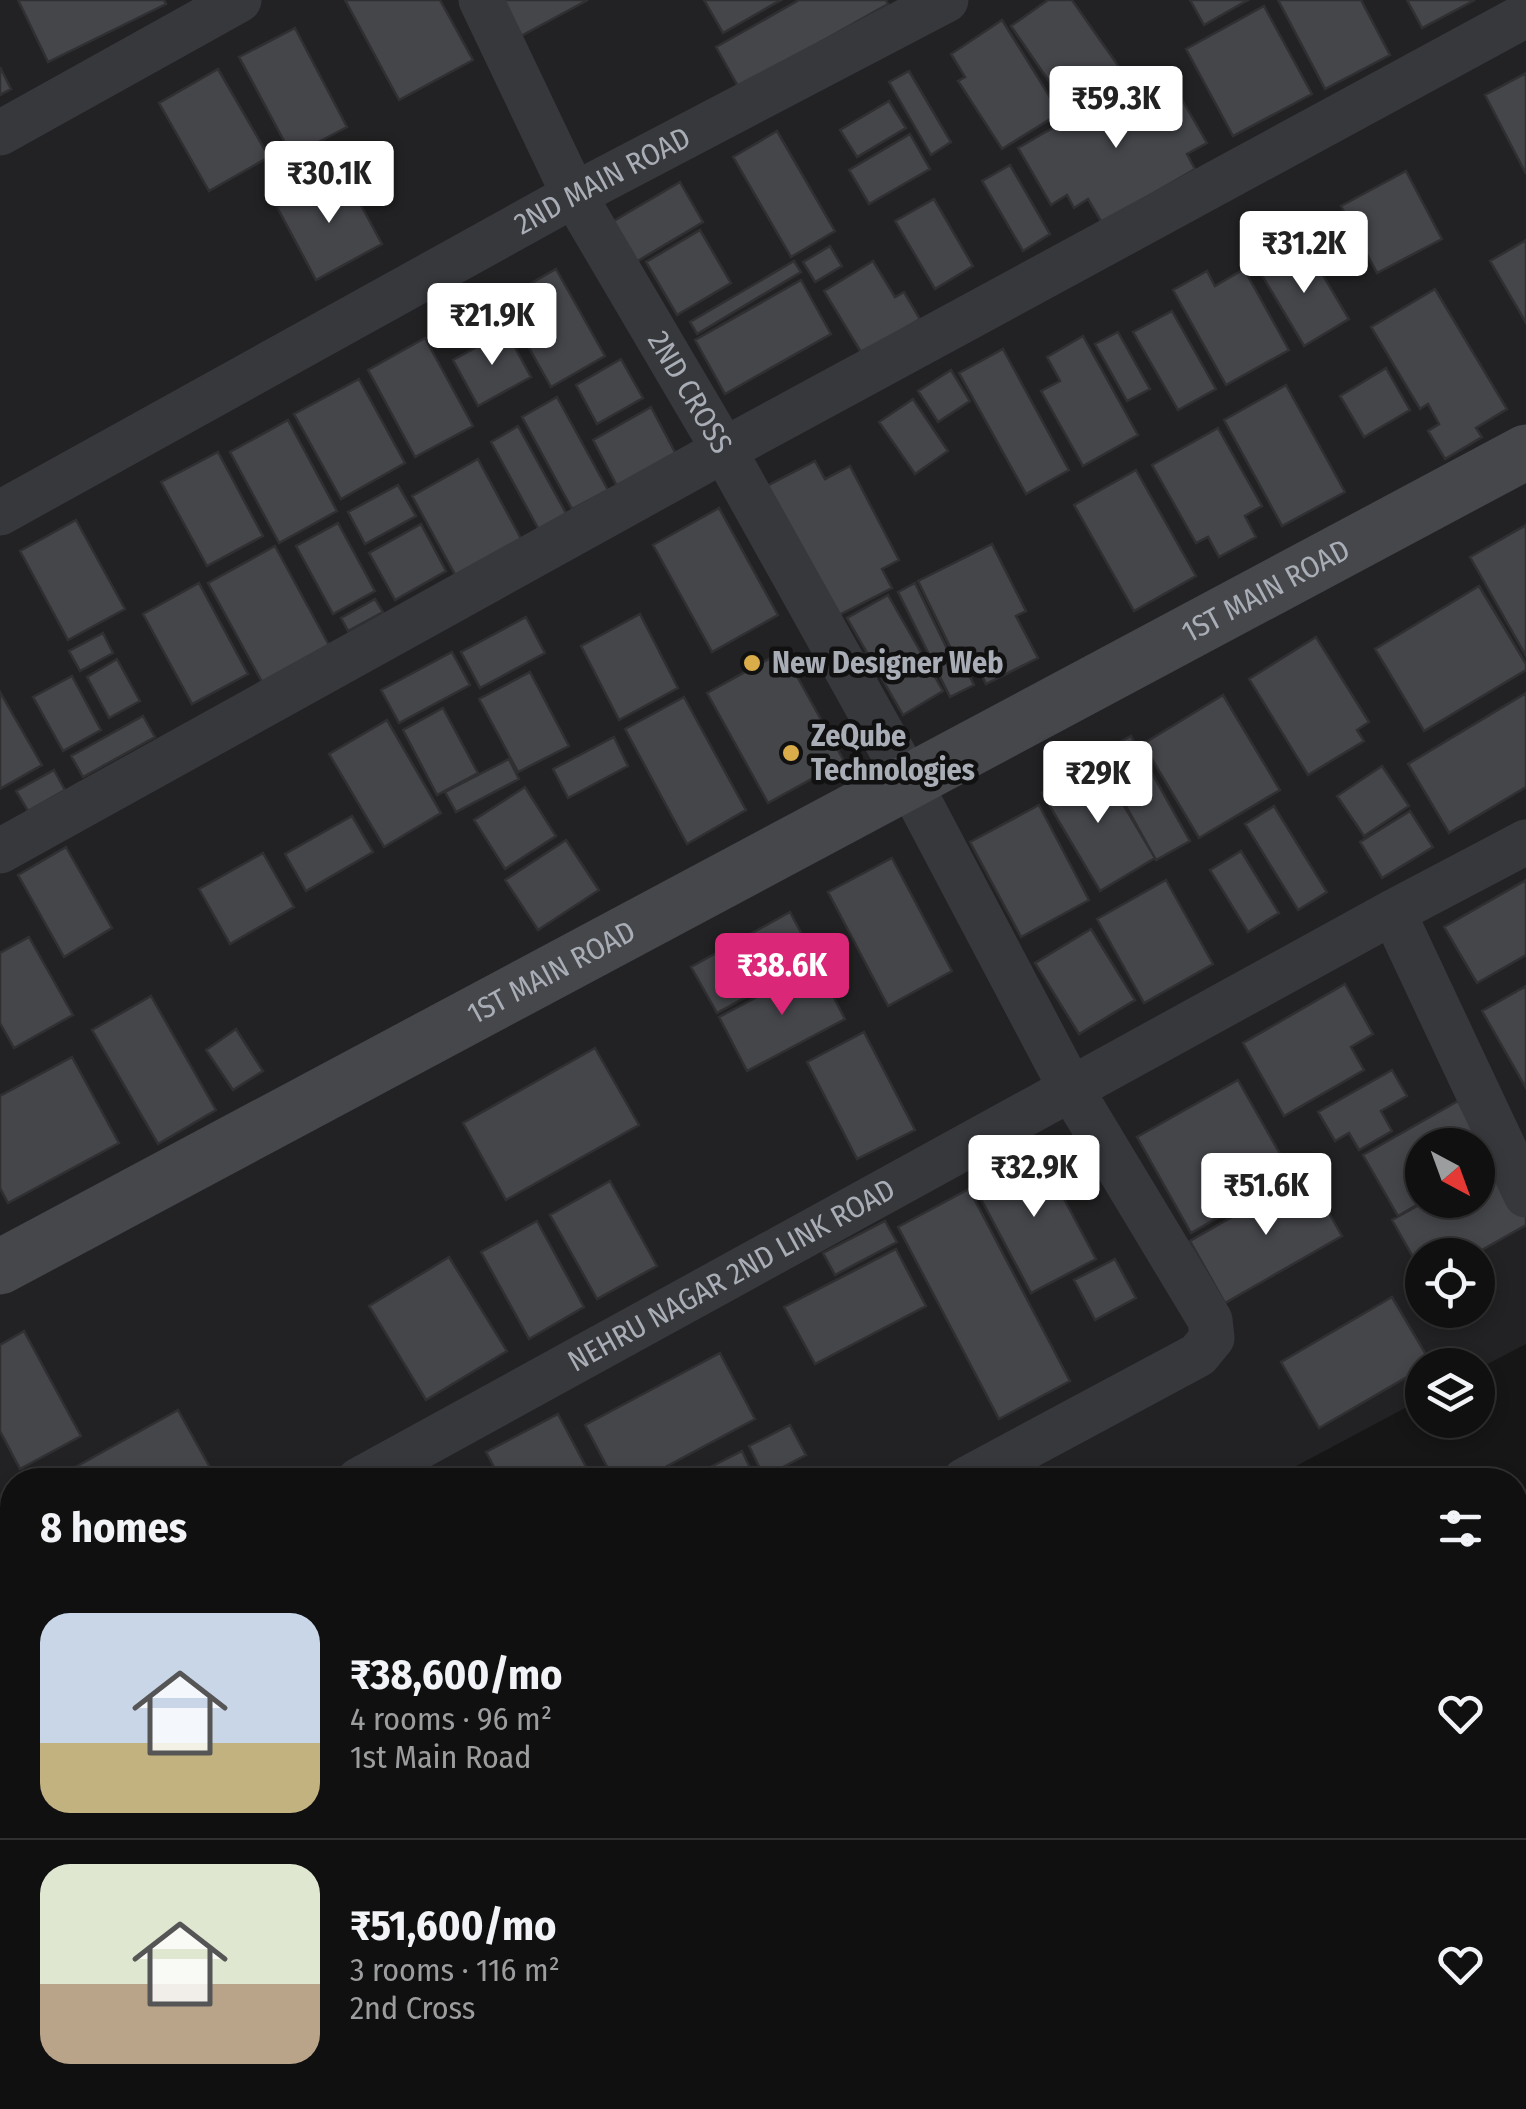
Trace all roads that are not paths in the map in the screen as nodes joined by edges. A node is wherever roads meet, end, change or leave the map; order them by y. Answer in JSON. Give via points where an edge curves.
{"nodes":[{"id":1,"x":238,"y":0,"type":"edge"},
{"id":2,"x":481,"y":0,"type":"edge"},
{"id":3,"x":946,"y":0,"type":"edge"},
{"id":4,"x":189,"y":12,"type":"edge"},
{"id":5,"x":1526,"y":15,"type":"edge"},
{"id":6,"x":0,"y":132,"type":"edge"},
{"id":7,"x":574,"y":195,"type":"junction"},
{"id":8,"x":724,"y":450,"type":"junction"},
{"id":9,"x":1526,"y":452,"type":"edge"},
{"id":10,"x":0,"y":513,"type":"edge"},
{"id":11,"x":908,"y":780,"type":"junction"},
{"id":12,"x":1526,"y":842,"type":"edge"},
{"id":13,"x":0,"y":851,"type":"edge"},
{"id":14,"x":1393,"y":912,"type":"junction"},
{"id":15,"x":1071,"y":1089,"type":"junction"},
{"id":16,"x":1526,"y":1195,"type":"edge"},
{"id":17,"x":0,"y":1268,"type":"edge"},
{"id":18,"x":381,"y":1468,"type":"edge"},
{"id":19,"x":988,"y":1468,"type":"edge"}],
"edges":[{"from":1,"to":4,"type":"street"},
{"from":2,"to":7,"type":"street","name":"2ND CROSS"},
{"from":3,"to":7,"type":"street","name":"2ND MAIN ROAD"},
{"from":4,"to":6,"type":"street"},
{"from":5,"to":8,"type":"street"},
{"from":7,"to":8,"type":"street","name":"2ND CROSS"},
{"from":7,"to":10,"type":"street","name":"2ND MAIN ROAD"},
{"from":8,"to":11,"type":"street","name":"2ND CROSS"},
{"from":8,"to":13,"type":"street"},
{"from":9,"to":11,"type":"street","name":"1ST MAIN ROAD"},
{"from":11,"to":15,"type":"street","name":"2ND CROSS"},
{"from":11,"to":17,"type":"street","name":"1ST MAIN ROAD"},
{"from":12,"to":14,"type":"street","name":"NEHRU NAGAR 2ND LINK ROAD"},
{"from":14,"to":15,"type":"street","name":"NEHRU NAGAR 2ND LINK ROAD"},
{"from":14,"to":16,"type":"street"},
{"from":15,"to":18,"type":"street","name":"NEHRU NAGAR 2ND LINK ROAD"},
{"from":15,"to":19,"type":"street","via":[[1210,1320],[1212,1338],[1198,1356]]}]}
